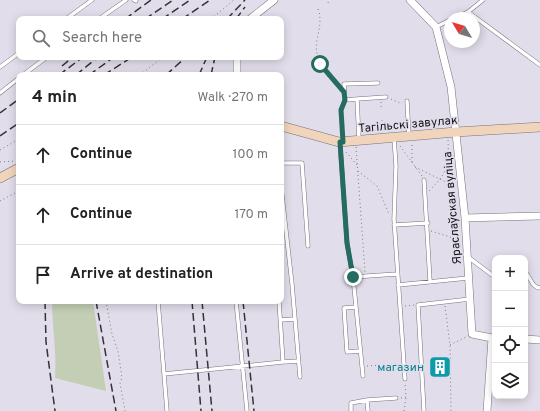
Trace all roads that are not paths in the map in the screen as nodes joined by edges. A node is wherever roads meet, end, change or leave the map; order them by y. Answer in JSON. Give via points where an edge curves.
{"nodes":[{"id":1,"x":92,"y":0,"type":"edge"},
{"id":2,"x":126,"y":0,"type":"edge"},
{"id":3,"x":274,"y":0,"type":"edge"},
{"id":4,"x":410,"y":0,"type":"edge"},
{"id":5,"x":483,"y":0,"type":"edge"},
{"id":6,"x":468,"y":12,"type":"edge"},
{"id":7,"x":70,"y":16,"type":"edge"},
{"id":8,"x":103,"y":16,"type":"edge"},
{"id":9,"x":254,"y":16,"type":"edge"},
{"id":10,"x":480,"y":21,"type":"edge"},
{"id":11,"x":444,"y":23,"type":"edge"},
{"id":12,"x":436,"y":27,"type":"junction"},
{"id":13,"x":16,"y":55,"type":"edge"},
{"id":14,"x":43,"y":60,"type":"edge"},
{"id":15,"x":237,"y":60,"type":"edge"},
{"id":16,"x":540,"y":65,"type":"edge"},
{"id":17,"x":0,"y":67,"type":"edge"},
{"id":18,"x":27,"y":72,"type":"edge"},
{"id":19,"x":237,"y":72,"type":"edge"},
{"id":20,"x":16,"y":80,"type":"edge"},
{"id":21,"x":378,"y":83,"type":"dead end"},
{"id":22,"x":0,"y":93,"type":"edge"},
{"id":23,"x":386,"y":97,"type":"road end"},
{"id":24,"x":357,"y":99,"type":"junction"},
{"id":25,"x":407,"y":101,"type":"dead end"},
{"id":26,"x":284,"y":127,"type":"edge"},
{"id":27,"x":540,"y":127,"type":"edge"},
{"id":28,"x":452,"y":132,"type":"junction"},
{"id":29,"x":395,"y":135,"type":"junction"},
{"id":30,"x":410,"y":137,"type":"junction"},
{"id":31,"x":357,"y":141,"type":"junction"},
{"id":32,"x":341,"y":143,"type":"junction"},
{"id":33,"x":284,"y":163,"type":"edge"},
{"id":34,"x":16,"y":170,"type":"edge"},
{"id":35,"x":0,"y":178,"type":"edge"},
{"id":36,"x":424,"y":180,"type":"road end"},
{"id":37,"x":284,"y":214,"type":"edge"},
{"id":38,"x":540,"y":216,"type":"edge"},
{"id":39,"x":465,"y":218,"type":"junction"},
{"id":40,"x":428,"y":223,"type":"junction"},
{"id":41,"x":394,"y":226,"type":"junction"},
{"id":42,"x":308,"y":246,"type":"dead end"},
{"id":43,"x":468,"y":257,"type":"junction"},
{"id":44,"x":397,"y":274,"type":"junction"},
{"id":45,"x":492,"y":274,"type":"edge"},
{"id":46,"x":528,"y":275,"type":"edge"},
{"id":47,"x":353,"y":277,"type":"junction"},
{"id":48,"x":468,"y":278,"type":"junction"},
{"id":49,"x":430,"y":281,"type":"junction"},
{"id":50,"x":398,"y":286,"type":"junction"},
{"id":51,"x":540,"y":288,"type":"edge"},
{"id":52,"x":470,"y":299,"type":"junction"},
{"id":53,"x":158,"y":304,"type":"edge"},
{"id":54,"x":236,"y":304,"type":"edge"},
{"id":55,"x":279,"y":304,"type":"edge"},
{"id":56,"x":356,"y":307,"type":"junction"},
{"id":57,"x":295,"y":319,"type":"junction"},
{"id":58,"x":280,"y":320,"type":"junction"},
{"id":59,"x":492,"y":338,"type":"edge"},
{"id":60,"x":528,"y":340,"type":"edge"},
{"id":61,"x":540,"y":340,"type":"edge"},
{"id":62,"x":492,"y":350,"type":"edge"},
{"id":63,"x":360,"y":351,"type":"junction"},
{"id":64,"x":298,"y":361,"type":"junction"},
{"id":65,"x":283,"y":362,"type":"junction"},
{"id":66,"x":242,"y":366,"type":"junction"},
{"id":67,"x":164,"y":374,"type":"junction"},
{"id":68,"x":363,"y":376,"type":"dead end"},
{"id":69,"x":300,"y":377,"type":"dead end"},
{"id":70,"x":405,"y":379,"type":"road end"},
{"id":71,"x":396,"y":398,"type":"road end"},
{"id":72,"x":367,"y":400,"type":"junction"},
{"id":73,"x":167,"y":411,"type":"edge"},
{"id":74,"x":247,"y":411,"type":"edge"},
{"id":75,"x":352,"y":411,"type":"edge"},
{"id":76,"x":368,"y":411,"type":"edge"},
{"id":77,"x":424,"y":411,"type":"edge"},
{"id":78,"x":487,"y":411,"type":"edge"}],
"edges":[{"from":1,"to":7,"type":"lane"},
{"from":2,"to":8,"type":"lane"},
{"from":3,"to":9,"type":"street"},
{"from":4,"to":12,"type":"street","name":"Яраслаўская вуліца"},
{"from":5,"to":6,"type":"lane"},
{"from":10,"to":16,"type":"lane"},
{"from":11,"to":12,"type":"lane"},
{"from":12,"to":28,"type":"street","name":"Яраслаўская вуліца","via":[[451,87]]},
{"from":13,"to":17,"type":"lane"},
{"from":14,"to":18,"type":"lane"},
{"from":15,"to":19,"type":"street"},
{"from":20,"to":22,"type":"lane"},
{"from":21,"to":24,"type":"lane","via":[[344,84],[345,100]]},
{"from":23,"to":24,"type":"lane"},
{"from":24,"to":31,"type":"lane"},
{"from":25,"to":30,"type":"lane"},
{"from":26,"to":32,"type":"main road","name":"Тагільскі завулак"},
{"from":27,"to":28,"type":"main road","name":"Тагільскі завулак"},
{"from":28,"to":30,"type":"main road","name":"Тагільскі завулак"},
{"from":28,"to":39,"type":"street","name":"Яраслаўская вуліца"},
{"from":29,"to":30,"type":"main road","name":"Тагільскі завулак"},
{"from":29,"to":31,"type":"main road","name":"Тагільскі завулак"},
{"from":29,"to":41,"type":"lane"},
{"from":31,"to":32,"type":"main road","name":"Тагільскі завулак"},
{"from":32,"to":47,"type":"lane","via":[[347,243]]},
{"from":33,"to":42,"type":"lane","via":[[302,163]]},
{"from":34,"to":35,"type":"main road"},
{"from":36,"to":40,"type":"lane"},
{"from":37,"to":57,"type":"lane"},
{"from":38,"to":39,"type":"street"},
{"from":39,"to":43,"type":"street","name":"Яраслаўская вуліца"},
{"from":40,"to":41,"type":"lane"},
{"from":40,"to":49,"type":"lane"},
{"from":41,"to":44,"type":"lane"},
{"from":43,"to":45,"type":"lane"},
{"from":43,"to":48,"type":"street","name":"Яраслаўская вуліца"},
{"from":44,"to":47,"type":"lane"},
{"from":44,"to":50,"type":"lane"},
{"from":46,"to":51,"type":"lane","via":[[532,283]]},
{"from":47,"to":56,"type":"lane"},
{"from":48,"to":49,"type":"lane"},
{"from":48,"to":52,"type":"street","name":"Яраслаўская вуліца"},
{"from":49,"to":50,"type":"lane"},
{"from":50,"to":70,"type":"lane"},
{"from":52,"to":59,"type":"street","name":"Яраслаўская вуліца","via":[[472,334]]},
{"from":52,"to":77,"type":"lane","via":[[418,305]]},
{"from":53,"to":67,"type":"lane"},
{"from":54,"to":66,"type":"lane"},
{"from":55,"to":58,"type":"lane"},
{"from":56,"to":63,"type":"lane"},
{"from":56,"to":63,"type":"lane","via":[[344,308],[347,352]]},
{"from":57,"to":58,"type":"lane"},
{"from":57,"to":64,"type":"lane"},
{"from":58,"to":65,"type":"lane"},
{"from":60,"to":61,"type":"street"},
{"from":62,"to":78,"type":"street"},
{"from":63,"to":68,"type":"lane"},
{"from":64,"to":65,"type":"lane"},
{"from":64,"to":69,"type":"lane"},
{"from":65,"to":66,"type":"lane"},
{"from":66,"to":67,"type":"lane"},
{"from":66,"to":74,"type":"lane"},
{"from":67,"to":73,"type":"lane"},
{"from":71,"to":72,"type":"lane"},
{"from":72,"to":75,"type":"lane","via":[[351,403]]},
{"from":72,"to":76,"type":"lane"}]}
